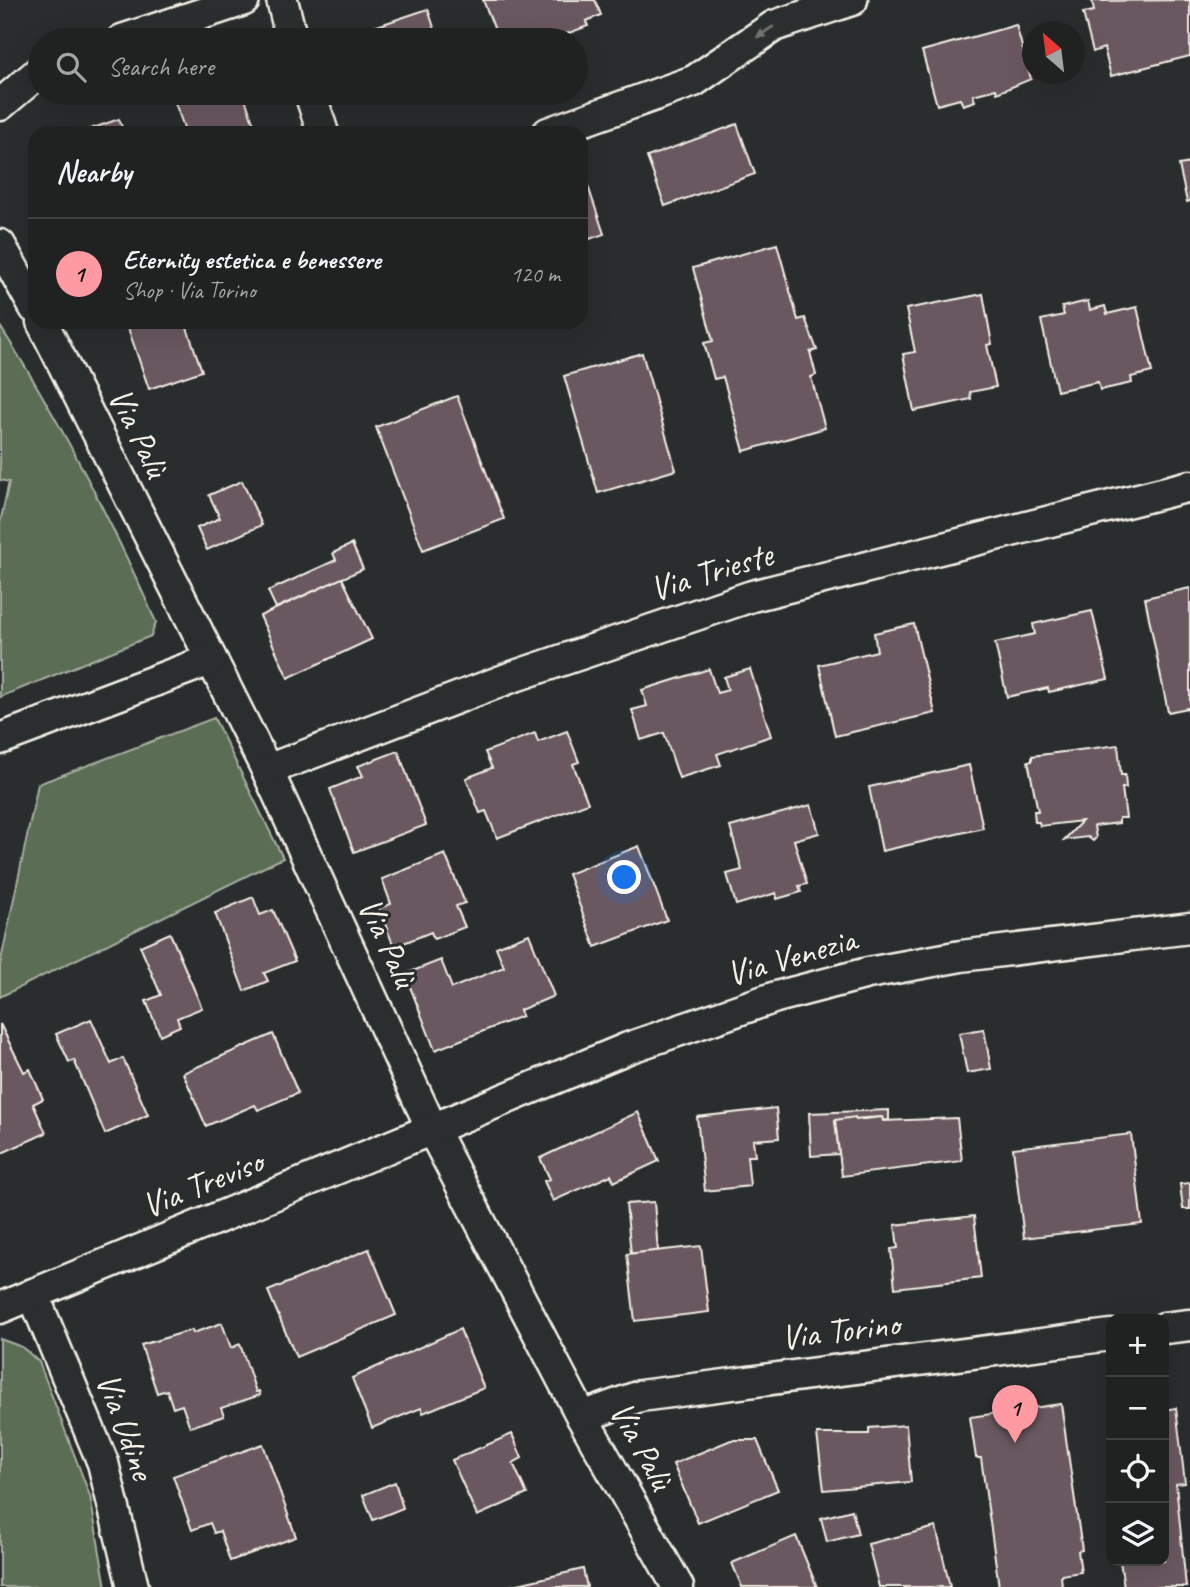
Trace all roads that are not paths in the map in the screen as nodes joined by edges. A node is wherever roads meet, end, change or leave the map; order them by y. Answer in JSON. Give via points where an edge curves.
{"nodes":[{"id":1,"x":244,"y":0,"type":"edge"},
{"id":2,"x":282,"y":0,"type":"edge"},
{"id":3,"x":852,"y":0,"type":"edge"},
{"id":4,"x":159,"y":28,"type":"edge"},
{"id":5,"x":289,"y":28,"type":"edge"},
{"id":6,"x":28,"y":72,"type":"edge"},
{"id":7,"x":0,"y":76,"type":"edge"},
{"id":8,"x":28,"y":80,"type":"edge"},
{"id":9,"x":0,"y":104,"type":"edge"},
{"id":10,"x":314,"y":105,"type":"edge"},
{"id":11,"x":321,"y":126,"type":"edge"},
{"id":12,"x":568,"y":126,"type":"edge"},
{"id":13,"x":0,"y":245,"type":"edge"},
{"id":14,"x":28,"y":295,"type":"edge"},
{"id":15,"x":45,"y":329,"type":"edge"},
{"id":16,"x":1190,"y":486,"type":"edge"},
{"id":17,"x":209,"y":660,"type":"junction"},
{"id":18,"x":0,"y":739,"type":"edge"},
{"id":19,"x":267,"y":770,"type":"junction"},
{"id":20,"x":1190,"y":928,"type":"edge"},
{"id":21,"x":432,"y":1129,"type":"junction"},
{"id":22,"x":33,"y":1294,"type":"junction"},
{"id":23,"x":0,"y":1308,"type":"edge"},
{"id":24,"x":1190,"y":1325,"type":"edge"},
{"id":25,"x":1169,"y":1327,"type":"edge"},
{"id":26,"x":1106,"y":1336,"type":"edge"},
{"id":27,"x":582,"y":1417,"type":"junction"},
{"id":28,"x":133,"y":1587,"type":"edge"},
{"id":29,"x":678,"y":1587,"type":"edge"}],
"edges":[{"from":1,"to":4,"type":"street"},
{"from":2,"to":5,"type":"street"},
{"from":3,"to":12,"type":"street","one_way":true,"via":[[774,26],[694,81]]},
{"from":6,"to":7,"type":"street"},
{"from":8,"to":9,"type":"street"},
{"from":10,"to":11,"type":"street"},
{"from":13,"to":14,"type":"street"},
{"from":15,"to":17,"type":"street","name":"Via Palù"},
{"from":16,"to":19,"type":"street","name":"Via Trieste","via":[[752,596],[512,677]]},
{"from":17,"to":18,"type":"street"},
{"from":17,"to":19,"type":"street","name":"Via Palù"},
{"from":19,"to":21,"type":"street","name":"Via Palù"},
{"from":20,"to":21,"type":"street","name":"Via Venezia","via":[[961,956],[776,997],[628,1048]]},
{"from":21,"to":22,"type":"street","name":"Via Treviso"},
{"from":21,"to":27,"type":"street","name":"Via Palù"},
{"from":22,"to":23,"type":"street","name":"Via Treviso"},
{"from":22,"to":28,"type":"street","name":"Via Udine","via":[[103,1463]]},
{"from":24,"to":25,"type":"street"},
{"from":26,"to":27,"type":"street","name":"Via Torino","via":[[640,1396]]},
{"from":27,"to":29,"type":"street","name":"Via Palù"}]}
